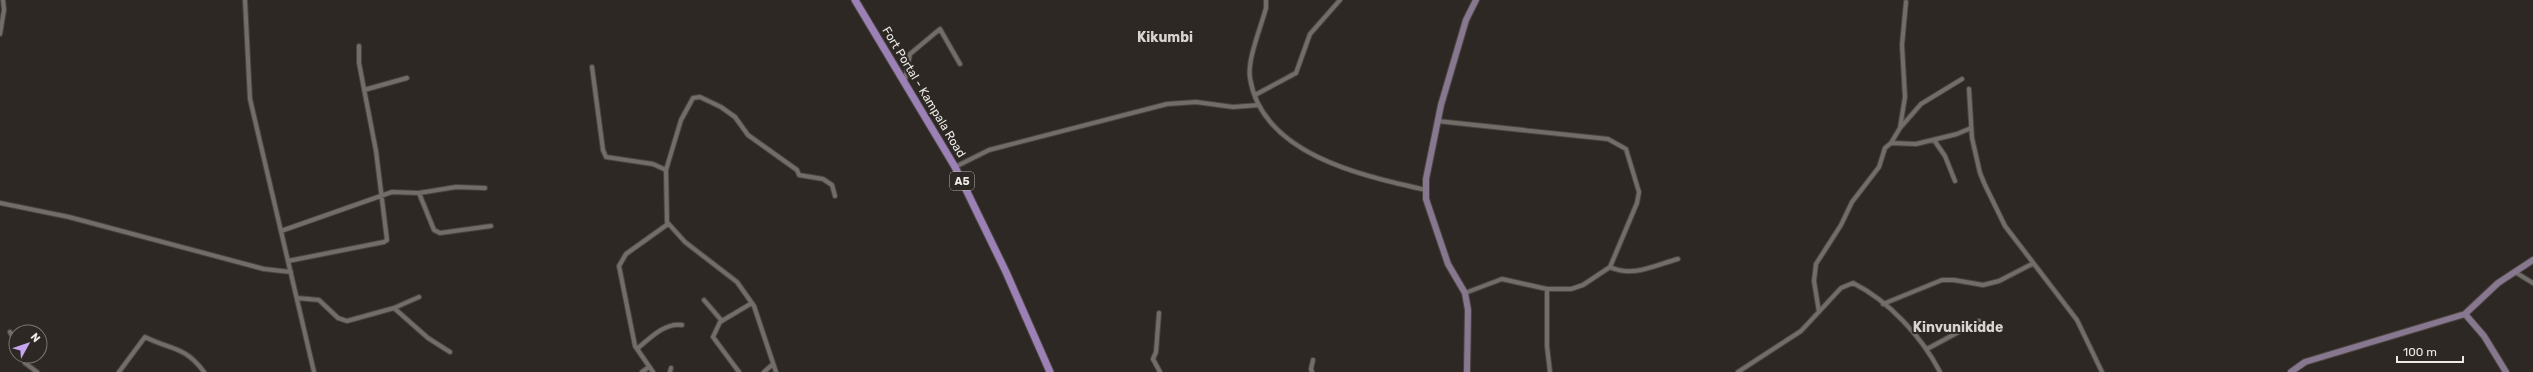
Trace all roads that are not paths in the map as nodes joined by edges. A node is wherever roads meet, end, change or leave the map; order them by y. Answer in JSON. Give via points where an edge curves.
{"nodes":[{"id":1,"x":3,"y":0,"type":"edge"},
{"id":2,"x":245,"y":0,"type":"edge"},
{"id":3,"x":855,"y":0,"type":"edge"},
{"id":4,"x":1266,"y":0,"type":"edge"},
{"id":5,"x":1340,"y":0,"type":"edge"},
{"id":6,"x":1476,"y":0,"type":"edge"},
{"id":7,"x":1906,"y":2,"type":"dead end"},
{"id":8,"x":0,"y":34,"type":"edge"},
{"id":9,"x":359,"y":46,"type":"dead end"},
{"id":10,"x":960,"y":64,"type":"dead end"},
{"id":11,"x":592,"y":67,"type":"dead end"},
{"id":12,"x":407,"y":78,"type":"dead end"},
{"id":13,"x":904,"y":80,"type":"junction"},
{"id":14,"x":1962,"y":80,"type":"dead end"},
{"id":15,"x":1969,"y":89,"type":"dead end"},
{"id":16,"x":364,"y":90,"type":"junction"},
{"id":17,"x":1255,"y":95,"type":"junction"},
{"id":18,"x":1258,"y":106,"type":"junction"},
{"id":19,"x":1437,"y":121,"type":"junction"},
{"id":20,"x":1900,"y":128,"type":"junction"},
{"id":21,"x":1971,"y":128,"type":"junction"},
{"id":22,"x":1934,"y":140,"type":"junction"},
{"id":23,"x":1891,"y":143,"type":"junction"},
{"id":24,"x":955,"y":167,"type":"junction"},
{"id":25,"x":666,"y":170,"type":"junction"},
{"id":26,"x":1955,"y":181,"type":"dead end"},
{"id":27,"x":485,"y":188,"type":"dead end"},
{"id":28,"x":1426,"y":190,"type":"junction"},
{"id":29,"x":419,"y":193,"type":"junction"},
{"id":30,"x":380,"y":195,"type":"junction"},
{"id":31,"x":835,"y":196,"type":"dead end"},
{"id":32,"x":0,"y":203,"type":"edge"},
{"id":33,"x":668,"y":224,"type":"junction"},
{"id":34,"x":491,"y":226,"type":"dead end"},
{"id":35,"x":281,"y":231,"type":"junction"},
{"id":36,"x":1678,"y":259,"type":"dead end"},
{"id":37,"x":2533,"y":260,"type":"edge"},
{"id":38,"x":288,"y":262,"type":"junction"},
{"id":39,"x":2032,"y":264,"type":"junction"},
{"id":40,"x":1610,"y":267,"type":"junction"},
{"id":41,"x":291,"y":272,"type":"junction"},
{"id":42,"x":2515,"y":272,"type":"junction"},
{"id":43,"x":2533,"y":283,"type":"edge"},
{"id":44,"x":1547,"y":289,"type":"junction"},
{"id":45,"x":1465,"y":293,"type":"junction"},
{"id":46,"x":419,"y":297,"type":"dead end"},
{"id":47,"x":297,"y":298,"type":"junction"},
{"id":48,"x":704,"y":300,"type":"dead end"},
{"id":49,"x":752,"y":303,"type":"junction"},
{"id":50,"x":1883,"y":304,"type":"junction"},
{"id":51,"x":394,"y":308,"type":"junction"},
{"id":52,"x":1819,"y":312,"type":"junction"},
{"id":53,"x":1159,"y":313,"type":"dead end"},
{"id":54,"x":2465,"y":314,"type":"junction"},
{"id":55,"x":722,"y":321,"type":"junction"},
{"id":56,"x":1978,"y":321,"type":"dead end"},
{"id":57,"x":682,"y":325,"type":"dead end"},
{"id":58,"x":637,"y":348,"type":"junction"},
{"id":59,"x":1927,"y":349,"type":"junction"},
{"id":60,"x":450,"y":352,"type":"dead end"},
{"id":61,"x":1313,"y":360,"type":"dead end"},
{"id":62,"x":26,"y":364,"type":"edge"},
{"id":63,"x":773,"y":364,"type":"junction"},
{"id":64,"x":649,"y":368,"type":"junction"},
{"id":65,"x":37,"y":372,"type":"edge"},
{"id":66,"x":119,"y":372,"type":"edge"},
{"id":67,"x":204,"y":372,"type":"edge"},
{"id":68,"x":314,"y":372,"type":"edge"},
{"id":69,"x":642,"y":372,"type":"edge"},
{"id":70,"x":653,"y":372,"type":"edge"},
{"id":71,"x":739,"y":372,"type":"edge"},
{"id":72,"x":764,"y":372,"type":"edge"},
{"id":73,"x":776,"y":372,"type":"edge"},
{"id":74,"x":1050,"y":372,"type":"edge"},
{"id":75,"x":1160,"y":372,"type":"edge"},
{"id":76,"x":1312,"y":372,"type":"edge"},
{"id":77,"x":1467,"y":372,"type":"edge"},
{"id":78,"x":1550,"y":372,"type":"edge"},
{"id":79,"x":1738,"y":372,"type":"edge"},
{"id":80,"x":1940,"y":372,"type":"edge"},
{"id":81,"x":2102,"y":372,"type":"edge"},
{"id":82,"x":2291,"y":372,"type":"edge"},
{"id":83,"x":2506,"y":372,"type":"edge"}],
"edges":[{"from":1,"to":8,"type":"street"},
{"from":2,"to":35,"type":"street","via":[[250,99]]},
{"from":3,"to":13,"type":"main road","name":"Fort Portal - Kampala Road","number":"A5"},
{"from":4,"to":17,"type":"street","via":[[1250,65],[1250,78]]},
{"from":5,"to":17,"type":"street","via":[[1310,34],[1296,72]]},
{"from":6,"to":19,"type":"street","via":[[1466,20]]},
{"from":7,"to":20,"type":"street","via":[[1902,45],[1905,98]]},
{"from":9,"to":16,"type":"street"},
{"from":10,"to":13,"type":"street","via":[[940,29],[910,54]]},
{"from":11,"to":25,"type":"street","via":[[606,157],[652,164]]},
{"from":12,"to":16,"type":"street"},
{"from":13,"to":24,"type":"main road","name":"Fort Portal - Kampala Road","number":"A5"},
{"from":14,"to":20,"type":"street","via":[[1921,104]]},
{"from":15,"to":21,"type":"street"},
{"from":16,"to":30,"type":"street","via":[[376,152]]},
{"from":17,"to":18,"type":"street"},
{"from":18,"to":24,"type":"street","via":[[1233,107],[1196,102],[1167,104],[989,150]]},
{"from":18,"to":28,"type":"street","via":[[1281,132],[1318,158],[1368,177]]},
{"from":19,"to":28,"type":"street"},
{"from":19,"to":40,"type":"street","via":[[1608,139],[1626,149],[1628,162],[1636,180],[1638,197]]},
{"from":20,"to":23,"type":"street"},
{"from":21,"to":22,"type":"street"},
{"from":21,"to":39,"type":"street","via":[[1985,185],[2005,226]]},
{"from":22,"to":23,"type":"street","via":[[1916,144]]},
{"from":22,"to":26,"type":"street","via":[[1945,156]]},
{"from":23,"to":52,"type":"street","via":[[1885,148],[1879,167],[1852,202],[1841,225],[1816,264],[1814,281]]},
{"from":24,"to":74,"type":"main road","name":"Fort Portal - Kampala Road","number":"A5","via":[[1006,272]]},
{"from":25,"to":31,"type":"street","via":[[681,120],[693,98],[700,97],[721,106],[735,117],[748,134],[796,170],[799,175],[823,180],[832,185]]},
{"from":25,"to":33,"type":"street"},
{"from":27,"to":29,"type":"street","via":[[456,187]]},
{"from":28,"to":45,"type":"street","via":[[1426,199],[1448,264]]},
{"from":29,"to":30,"type":"street","via":[[392,192]]},
{"from":29,"to":34,"type":"street","via":[[434,230],[440,233]]},
{"from":30,"to":35,"type":"street"},
{"from":30,"to":38,"type":"street","via":[[386,241]]},
{"from":32,"to":41,"type":"street","via":[[69,217],[264,269]]},
{"from":33,"to":49,"type":"street","via":[[685,242],[737,282]]},
{"from":33,"to":58,"type":"street","via":[[626,254],[619,266]]},
{"from":35,"to":38,"type":"street"},
{"from":36,"to":40,"type":"street","via":[[1633,272],[1621,272]]},
{"from":37,"to":42,"type":"street"},
{"from":38,"to":41,"type":"street"},
{"from":39,"to":50,"type":"street","via":[[1983,285],[1942,280]]},
{"from":39,"to":81,"type":"street","via":[[2077,320]]},
{"from":40,"to":44,"type":"street","via":[[1576,288]]},
{"from":41,"to":47,"type":"street"},
{"from":42,"to":43,"type":"street"},
{"from":42,"to":54,"type":"street","via":[[2484,295]]},
{"from":44,"to":45,"type":"street","via":[[1502,279]]},
{"from":44,"to":78,"type":"street","via":[[1547,346]]},
{"from":45,"to":77,"type":"street","via":[[1468,310]]},
{"from":46,"to":51,"type":"street"},
{"from":47,"to":51,"type":"street","via":[[319,300],[338,318],[347,321]]},
{"from":47,"to":68,"type":"street"},
{"from":48,"to":55,"type":"street"},
{"from":49,"to":55,"type":"street"},
{"from":49,"to":63,"type":"street"},
{"from":50,"to":52,"type":"street","via":[[1853,283],[1842,288]]},
{"from":50,"to":59,"type":"street","via":[[1904,322]]},
{"from":51,"to":60,"type":"street","via":[[428,338]]},
{"from":52,"to":79,"type":"street","via":[[1801,331]]},
{"from":53,"to":75,"type":"street","via":[[1156,352],[1153,359]]},
{"from":54,"to":82,"type":"street","via":[[2305,362]]},
{"from":54,"to":83,"type":"street","via":[[2484,336]]},
{"from":55,"to":71,"type":"street","via":[[713,337]]},
{"from":56,"to":59,"type":"street"},
{"from":57,"to":58,"type":"street","via":[[675,323]]},
{"from":58,"to":64,"type":"street"},
{"from":59,"to":80,"type":"street"},
{"from":61,"to":76,"type":"street","via":[[1310,369]]},
{"from":62,"to":65,"type":"street"},
{"from":63,"to":72,"type":"street"},
{"from":63,"to":73,"type":"street"},
{"from":64,"to":69,"type":"street"},
{"from":64,"to":70,"type":"street"},
{"from":66,"to":67,"type":"street","via":[[145,337],[186,352]]}]}
